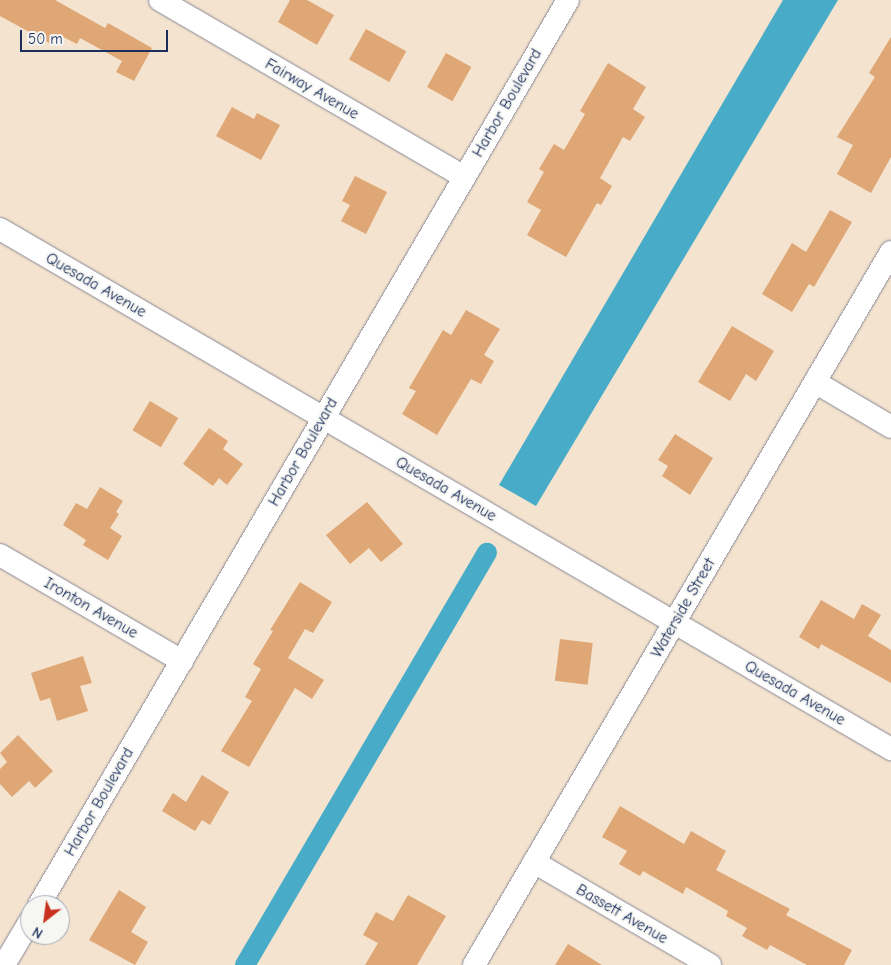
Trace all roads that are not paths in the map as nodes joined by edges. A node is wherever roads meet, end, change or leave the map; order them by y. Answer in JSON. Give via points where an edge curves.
{"nodes":[{"id":1,"x":160,"y":0,"type":"edge"},
{"id":2,"x":568,"y":0,"type":"edge"},
{"id":3,"x":464,"y":178,"type":"junction"},
{"id":4,"x":0,"y":229,"type":"edge"},
{"id":5,"x":891,"y":252,"type":"edge"},
{"id":6,"x":815,"y":382,"type":"junction"},
{"id":7,"x":324,"y":418,"type":"junction"},
{"id":8,"x":891,"y":427,"type":"edge"},
{"id":9,"x":0,"y":555,"type":"edge"},
{"id":10,"x":674,"y":622,"type":"junction"},
{"id":11,"x":182,"y":661,"type":"junction"},
{"id":12,"x":891,"y":749,"type":"edge"},
{"id":13,"x":534,"y":862,"type":"junction"},
{"id":14,"x":45,"y":895,"type":"edge"},
{"id":15,"x":20,"y":937,"type":"edge"},
{"id":16,"x":4,"y":965,"type":"edge"},
{"id":17,"x":474,"y":965,"type":"edge"},
{"id":18,"x":710,"y":965,"type":"edge"}],
"edges":[{"from":1,"to":3,"type":"street","name":"Fairway Avenue"},
{"from":2,"to":3,"type":"street","name":"Harbor Boulevard"},
{"from":3,"to":7,"type":"street","name":"Harbor Boulevard"},
{"from":4,"to":7,"type":"street","name":"Quesada Avenue"},
{"from":5,"to":6,"type":"street","name":"Waterside Street"},
{"from":6,"to":8,"type":"street"},
{"from":6,"to":10,"type":"street","name":"Waterside Street"},
{"from":7,"to":10,"type":"street","name":"Quesada Avenue"},
{"from":7,"to":11,"type":"street","name":"Harbor Boulevard"},
{"from":9,"to":11,"type":"street","name":"Ironton Avenue"},
{"from":10,"to":12,"type":"street","name":"Quesada Avenue"},
{"from":10,"to":13,"type":"street","name":"Waterside Street"},
{"from":11,"to":14,"type":"street","name":"Harbor Boulevard"},
{"from":13,"to":17,"type":"street","name":"Waterside Street"},
{"from":13,"to":18,"type":"street","name":"Bassett Avenue"},
{"from":15,"to":16,"type":"street"}]}
